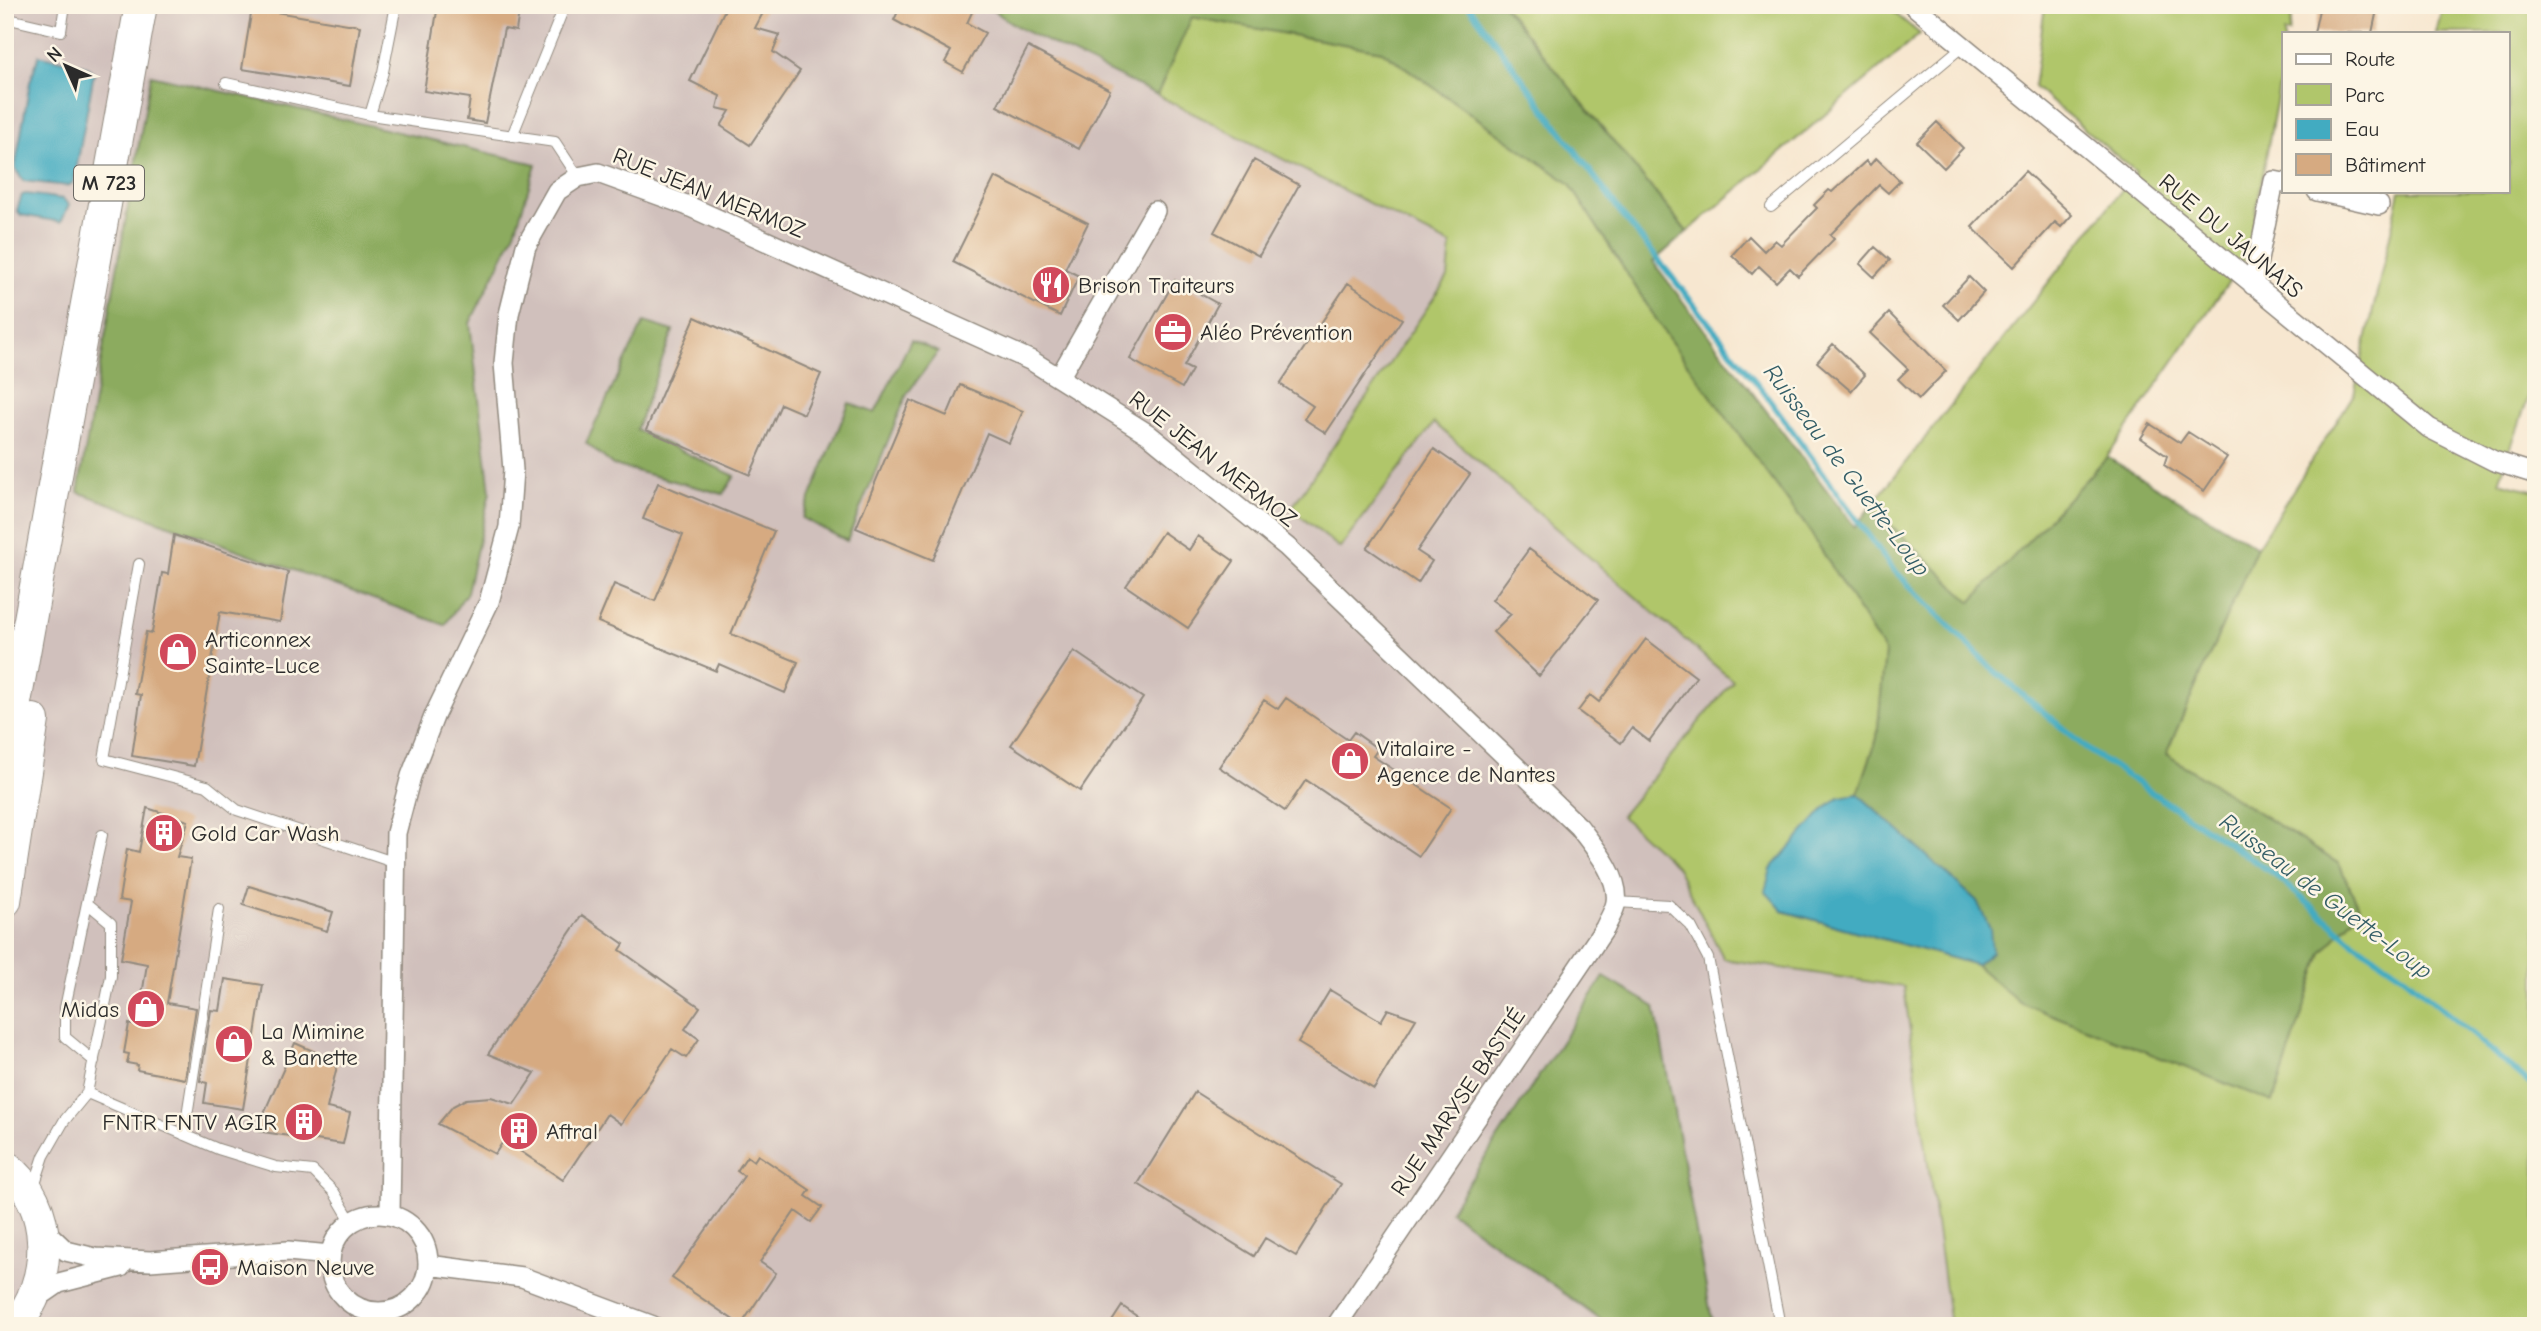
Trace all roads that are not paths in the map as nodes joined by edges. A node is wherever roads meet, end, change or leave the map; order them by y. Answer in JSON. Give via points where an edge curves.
{"nodes":[{"id":1,"x":65,"y":5,"type":"edge"},
{"id":2,"x":141,"y":5,"type":"edge"},
{"id":3,"x":396,"y":5,"type":"edge"},
{"id":4,"x":565,"y":5,"type":"edge"},
{"id":5,"x":1913,"y":5,"type":"edge"},
{"id":6,"x":5,"y":18,"type":"edge"},
{"id":7,"x":1963,"y":46,"type":"junction"},
{"id":8,"x":226,"y":83,"type":"dead end"},
{"id":9,"x":370,"y":115,"type":"junction"},
{"id":10,"x":512,"y":136,"type":"junction"},
{"id":11,"x":578,"y":177,"type":"junction"},
{"id":12,"x":2282,"y":183,"type":"edge"},
{"id":13,"x":2321,"y":192,"type":"edge"},
{"id":14,"x":2379,"y":205,"type":"dead end"},
{"id":15,"x":1771,"y":207,"type":"dead end"},
{"id":16,"x":1155,"y":211,"type":"dead end"},
{"id":17,"x":2253,"y":285,"type":"junction"},
{"id":18,"x":77,"y":361,"type":"junction"},
{"id":19,"x":1059,"y":378,"type":"junction"},
{"id":20,"x":2536,"y":474,"type":"edge"},
{"id":21,"x":139,"y":564,"type":"dead end"},
{"id":22,"x":5,"y":758,"type":"edge"},
{"id":23,"x":102,"y":835,"type":"dead end"},
{"id":24,"x":396,"y":863,"type":"junction"},
{"id":25,"x":5,"y":901,"type":"edge"},
{"id":26,"x":1616,"y":902,"type":"junction"},
{"id":27,"x":87,"y":903,"type":"junction"},
{"id":28,"x":219,"y":909,"type":"dead end"},
{"id":29,"x":94,"y":1061,"type":"junction"},
{"id":30,"x":88,"y":1093,"type":"junction"},
{"id":31,"x":184,"y":1135,"type":"junction"},
{"id":32,"x":5,"y":1166,"type":"edge"},
{"id":33,"x":31,"y":1197,"type":"junction"},
{"id":34,"x":390,"y":1214,"type":"junction"},
{"id":35,"x":351,"y":1221,"type":"junction"},
{"id":36,"x":42,"y":1228,"type":"junction"},
{"id":37,"x":330,"y":1255,"type":"junction"},
{"id":38,"x":150,"y":1261,"type":"junction"},
{"id":39,"x":428,"y":1265,"type":"junction"},
{"id":40,"x":22,"y":1314,"type":"edge"},
{"id":41,"x":361,"y":1318,"type":"edge"},
{"id":42,"x":653,"y":1326,"type":"edge"},
{"id":43,"x":1336,"y":1326,"type":"edge"},
{"id":44,"x":1780,"y":1326,"type":"edge"}],
"edges":[{"from":1,"to":6,"type":"lane","via":[[61,32]]},
{"from":2,"to":18,"type":"main road","number":"M 723"},
{"from":3,"to":9,"type":"lane"},
{"from":4,"to":10,"type":"lane"},
{"from":5,"to":7,"type":"street","name":"RUE DU JAUNAIS"},
{"from":7,"to":15,"type":"lane"},
{"from":7,"to":17,"type":"street","name":"RUE DU JAUNAIS"},
{"from":8,"to":9,"type":"lane"},
{"from":9,"to":10,"type":"lane"},
{"from":10,"to":11,"type":"lane","via":[[555,142]]},
{"from":11,"to":19,"type":"street","name":"RUE JEAN MERMOZ","via":[[597,173],[686,205],[900,299]]},
{"from":11,"to":24,"type":"street","name":"RUE JEAN MERMOZ","via":[[557,191],[526,246],[509,314],[504,363],[513,471],[509,527],[489,603],[435,714],[411,776],[396,833]]},
{"from":12,"to":17,"type":"street","via":[[2274,181]]},
{"from":13,"to":14,"type":"street"},
{"from":16,"to":19,"type":"street"},
{"from":17,"to":20,"type":"street","name":"RUE DU JAUNAIS","via":[[2429,428],[2494,461]]},
{"from":18,"to":22,"type":"main road","number":"M 723"},
{"from":18,"to":25,"type":"main road","number":"M 723","via":[[61,545]]},
{"from":19,"to":26,"type":"street","name":"RUE JEAN MERMOZ","via":[[1148,434],[1287,547],[1579,827],[1612,879]]},
{"from":21,"to":24,"type":"lane","via":[[104,759],[207,786],[237,810]]},
{"from":23,"to":27,"type":"lane"},
{"from":24,"to":34,"type":"street","name":"RUE JEAN MERMOZ"},
{"from":26,"to":43,"type":"street","name":"RUE MARYSE BASTIÉ","via":[[1605,928]]},
{"from":26,"to":44,"type":"lane","via":[[1669,905],[1691,926],[1707,958]]},
{"from":27,"to":29,"type":"lane","via":[[111,923],[111,976]]},
{"from":27,"to":29,"type":"lane","via":[[65,1008],[65,1037]]},
{"from":28,"to":31,"type":"lane"},
{"from":29,"to":30,"type":"lane"},
{"from":30,"to":31,"type":"lane"},
{"from":30,"to":33,"type":"lane","via":[[64,1121],[44,1156]]},
{"from":31,"to":35,"type":"lane","via":[[276,1167],[313,1171],[334,1192]]},
{"from":32,"to":33,"type":"main road"},
{"from":33,"to":36,"type":"main road"},
{"from":34,"to":35,"type":"street"},
{"from":34,"to":39,"type":"street","via":[[403,1219],[422,1239]]},
{"from":35,"to":37,"type":"street","via":[[341,1230]]},
{"from":36,"to":38,"type":"street","via":[[57,1244],[80,1256]]},
{"from":36,"to":40,"type":"main road","via":[[44,1261]]},
{"from":37,"to":38,"type":"street","via":[[288,1251]]},
{"from":37,"to":41,"type":"street","via":[[329,1270],[341,1296]]},
{"from":38,"to":40,"type":"street","via":[[59,1283]]},
{"from":39,"to":41,"type":"street","via":[[425,1280],[408,1303]]},
{"from":39,"to":42,"type":"street","via":[[522,1277]]}]}
